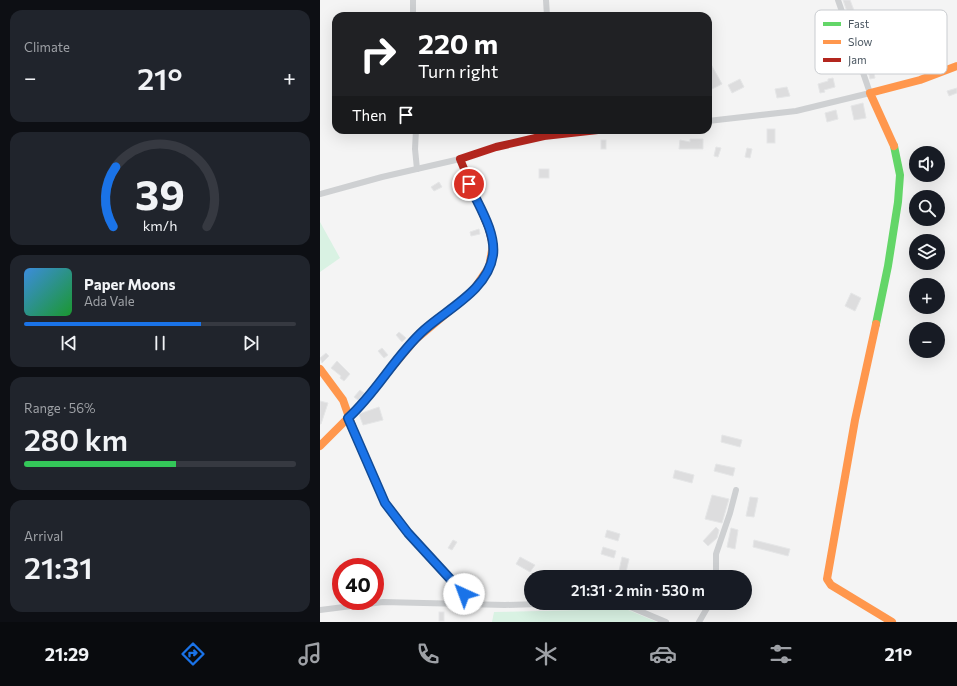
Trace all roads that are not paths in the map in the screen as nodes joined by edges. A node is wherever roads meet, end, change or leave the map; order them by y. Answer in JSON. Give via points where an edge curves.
{"nodes":[{"id":1,"x":413,"y":0,"type":"edge"},
{"id":2,"x":546,"y":0,"type":"edge"},
{"id":3,"x":838,"y":0,"type":"edge"},
{"id":4,"x":841,"y":10,"type":"edge"},
{"id":5,"x":413,"y":12,"type":"edge"},
{"id":6,"x":547,"y":12,"type":"edge"},
{"id":7,"x":957,"y":66,"type":"edge"},
{"id":8,"x":947,"y":70,"type":"edge"},
{"id":9,"x":863,"y":74,"type":"edge"},
{"id":10,"x":936,"y":74,"type":"edge"},
{"id":11,"x":870,"y":93,"type":"junction"},
{"id":12,"x":712,"y":121,"type":"edge"},
{"id":13,"x":416,"y":134,"type":"edge"},
{"id":14,"x":543,"y":134,"type":"edge"},
{"id":15,"x":460,"y":159,"type":"junction"},
{"id":16,"x":417,"y":169,"type":"junction"},
{"id":17,"x":320,"y":194,"type":"edge"},
{"id":18,"x":320,"y":369,"type":"edge"},
{"id":19,"x":348,"y":418,"type":"junction"},
{"id":20,"x":320,"y":446,"type":"edge"},
{"id":21,"x":736,"y":490,"type":"dead end"},
{"id":22,"x":716,"y":570,"type":"edge"},
{"id":23,"x":524,"y":603,"type":"edge"},
{"id":24,"x":474,"y":604,"type":"junction"},
{"id":25,"x":320,"y":610,"type":"edge"},
{"id":26,"x":638,"y":610,"type":"edge"},
{"id":27,"x":706,"y":610,"type":"edge"},
{"id":28,"x":666,"y":622,"type":"edge"},
{"id":29,"x":699,"y":622,"type":"edge"},
{"id":30,"x":892,"y":622,"type":"edge"}],
"edges":[{"from":1,"to":5,"type":"street"},
{"from":2,"to":6,"type":"street"},
{"from":3,"to":4,"type":"street"},
{"from":7,"to":8,"type":"street"},
{"from":9,"to":11,"type":"street"},
{"from":10,"to":11,"type":"street"},
{"from":11,"to":12,"type":"street","via":[[796,111]]},
{"from":11,"to":30,"type":"street","via":[[893,143],[898,161],[898,202],[888,266],[855,420],[827,579],[831,585]]},
{"from":13,"to":16,"type":"street"},
{"from":14,"to":15,"type":"street"},
{"from":15,"to":16,"type":"street"},
{"from":15,"to":19,"type":"street","via":[[490,230],[494,248],[489,267],[472,292],[415,340]]},
{"from":16,"to":17,"type":"street"},
{"from":18,"to":19,"type":"street","via":[[339,394]]},
{"from":19,"to":20,"type":"street"},
{"from":19,"to":24,"type":"street","via":[[385,503],[408,533]]},
{"from":21,"to":22,"type":"street","via":[[716,554]]},
{"from":23,"to":24,"type":"street"},
{"from":24,"to":25,"type":"street","via":[[383,602]]},
{"from":26,"to":28,"type":"street"},
{"from":27,"to":29,"type":"street"}]}
